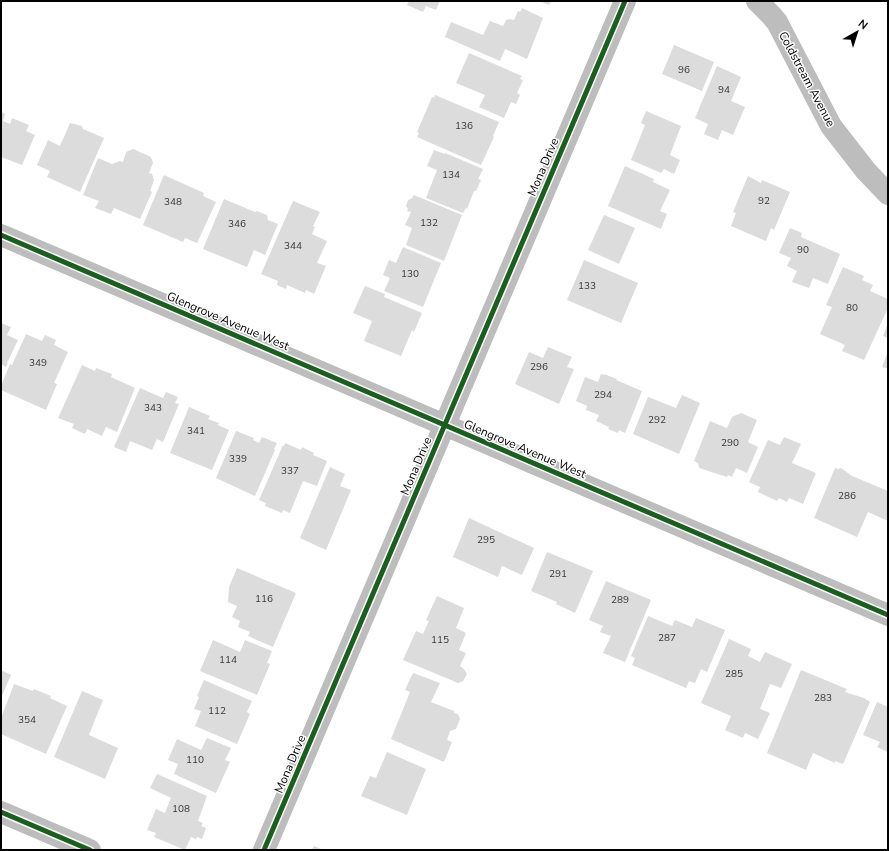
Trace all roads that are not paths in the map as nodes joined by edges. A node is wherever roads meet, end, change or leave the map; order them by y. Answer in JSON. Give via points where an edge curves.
{"nodes":[{"id":1,"x":625,"y":1,"type":"edge"},
{"id":2,"x":757,"y":1,"type":"edge"},
{"id":3,"x":888,"y":194,"type":"edge"},
{"id":4,"x":1,"y":235,"type":"edge"},
{"id":5,"x":444,"y":425,"type":"junction"},
{"id":6,"x":888,"y":615,"type":"edge"},
{"id":7,"x":1,"y":812,"type":"edge"},
{"id":8,"x":90,"y":850,"type":"edge"},
{"id":9,"x":264,"y":850,"type":"edge"}],
"edges":[{"from":1,"to":5,"type":"street","name":"Mona Drive"},
{"from":2,"to":3,"type":"street","name":"Coldstream Avenue","via":[[777,22],[831,126],[866,171]]},
{"from":4,"to":5,"type":"street","name":"Glengrove Avenue West"},
{"from":5,"to":6,"type":"street","name":"Glengrove Avenue West"},
{"from":5,"to":9,"type":"street","name":"Mona Drive"},
{"from":7,"to":8,"type":"street"}]}
